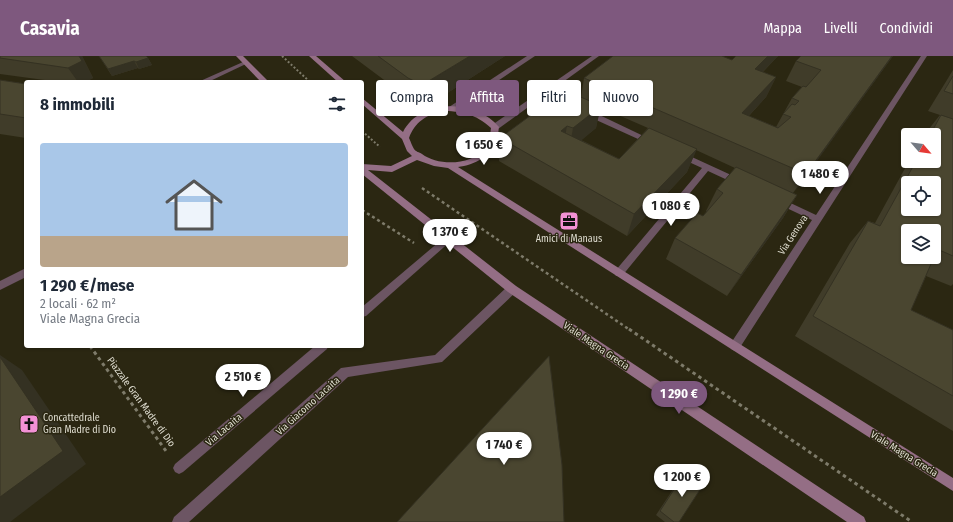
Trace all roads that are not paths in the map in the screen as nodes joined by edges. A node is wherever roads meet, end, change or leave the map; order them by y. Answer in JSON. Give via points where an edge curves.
{"nodes":[{"id":1,"x":239,"y":56,"type":"edge"},
{"id":2,"x":314,"y":56,"type":"edge"},
{"id":3,"x":532,"y":56,"type":"edge"},
{"id":4,"x":596,"y":56,"type":"edge"},
{"id":5,"x":924,"y":56,"type":"edge"},
{"id":6,"x":245,"y":63,"type":"junction"},
{"id":7,"x":207,"y":80,"type":"edge"},
{"id":8,"x":263,"y":80,"type":"edge"},
{"id":9,"x":340,"y":80,"type":"edge"},
{"id":10,"x":562,"y":80,"type":"edge"},
{"id":11,"x":364,"y":102,"type":"edge"},
{"id":12,"x":527,"y":105,"type":"edge"},
{"id":13,"x":450,"y":109,"type":"junction"},
{"id":14,"x":581,"y":110,"type":"edge"},
{"id":15,"x":495,"y":127,"type":"junction"},
{"id":16,"x":405,"y":138,"type":"junction"},
{"id":17,"x":658,"y":145,"type":"edge"},
{"id":18,"x":672,"y":151,"type":"edge"},
{"id":19,"x":419,"y":156,"type":"junction"},
{"id":20,"x":450,"y":165,"type":"junction"},
{"id":21,"x":364,"y":167,"type":"edge"},
{"id":22,"x":708,"y":168,"type":"junction"},
{"id":23,"x":364,"y":172,"type":"edge"},
{"id":24,"x":748,"y":187,"type":"edge"},
{"id":25,"x":769,"y":196,"type":"edge"},
{"id":26,"x":817,"y":219,"type":"junction"},
{"id":27,"x":450,"y":238,"type":"junction"},
{"id":28,"x":24,"y":273,"type":"edge"},
{"id":29,"x":619,"y":273,"type":"junction"},
{"id":30,"x":0,"y":286,"type":"edge"},
{"id":31,"x":512,"y":289,"type":"junction"},
{"id":32,"x":364,"y":311,"type":"edge"},
{"id":33,"x":735,"y":346,"type":"junction"},
{"id":34,"x":321,"y":348,"type":"edge"},
{"id":35,"x":179,"y":468,"type":"road end"},
{"id":36,"x":953,"y":485,"type":"edge"},
{"id":37,"x":179,"y":522,"type":"edge"},
{"id":38,"x":859,"y":522,"type":"edge"}],
"edges":[{"from":1,"to":6,"type":"main road"},
{"from":2,"to":9,"type":"main road"},
{"from":3,"to":13,"type":"street"},
{"from":4,"to":10,"type":"street"},
{"from":5,"to":26,"type":"street","name":"Via Genova"},
{"from":6,"to":7,"type":"street"},
{"from":6,"to":8,"type":"main road"},
{"from":11,"to":16,"type":"main road","name":"Viale Magna Grecia"},
{"from":12,"to":15,"type":"street"},
{"from":13,"to":15,"type":"main road","via":[[472,111],[484,116]]},
{"from":13,"to":16,"type":"main road","via":[[440,109],[422,115],[410,125]]},
{"from":14,"to":17,"type":"street"},
{"from":15,"to":20,"type":"main road","name":"Viale Magna Grecia","via":[[495,140],[487,152],[471,161]]},
{"from":16,"to":19,"type":"main road","name":"Viale Magna Grecia","via":[[412,152]]},
{"from":18,"to":22,"type":"street"},
{"from":19,"to":20,"type":"main road","name":"Viale Magna Grecia","via":[[430,162]]},
{"from":19,"to":21,"type":"main road","via":[[392,169]]},
{"from":20,"to":29,"type":"main road","name":"Viale Magna Grecia"},
{"from":22,"to":24,"type":"street"},
{"from":22,"to":29,"type":"street"},
{"from":23,"to":27,"type":"main road","name":"Viale Magna Grecia"},
{"from":25,"to":26,"type":"street"},
{"from":26,"to":33,"type":"street","name":"Via Genova"},
{"from":27,"to":31,"type":"main road","name":"Viale Magna Grecia"},
{"from":27,"to":32,"type":"street"},
{"from":28,"to":30,"type":"street"},
{"from":29,"to":33,"type":"main road","name":"Viale Magna Grecia"},
{"from":31,"to":37,"type":"street","name":"Via Giacomo Lacaita","via":[[438,359],[345,372]]},
{"from":31,"to":38,"type":"main road","name":"Viale Magna Grecia"},
{"from":33,"to":36,"type":"main road","name":"Viale Magna Grecia"},
{"from":34,"to":35,"type":"street","name":"Via Lacaita"}]}
